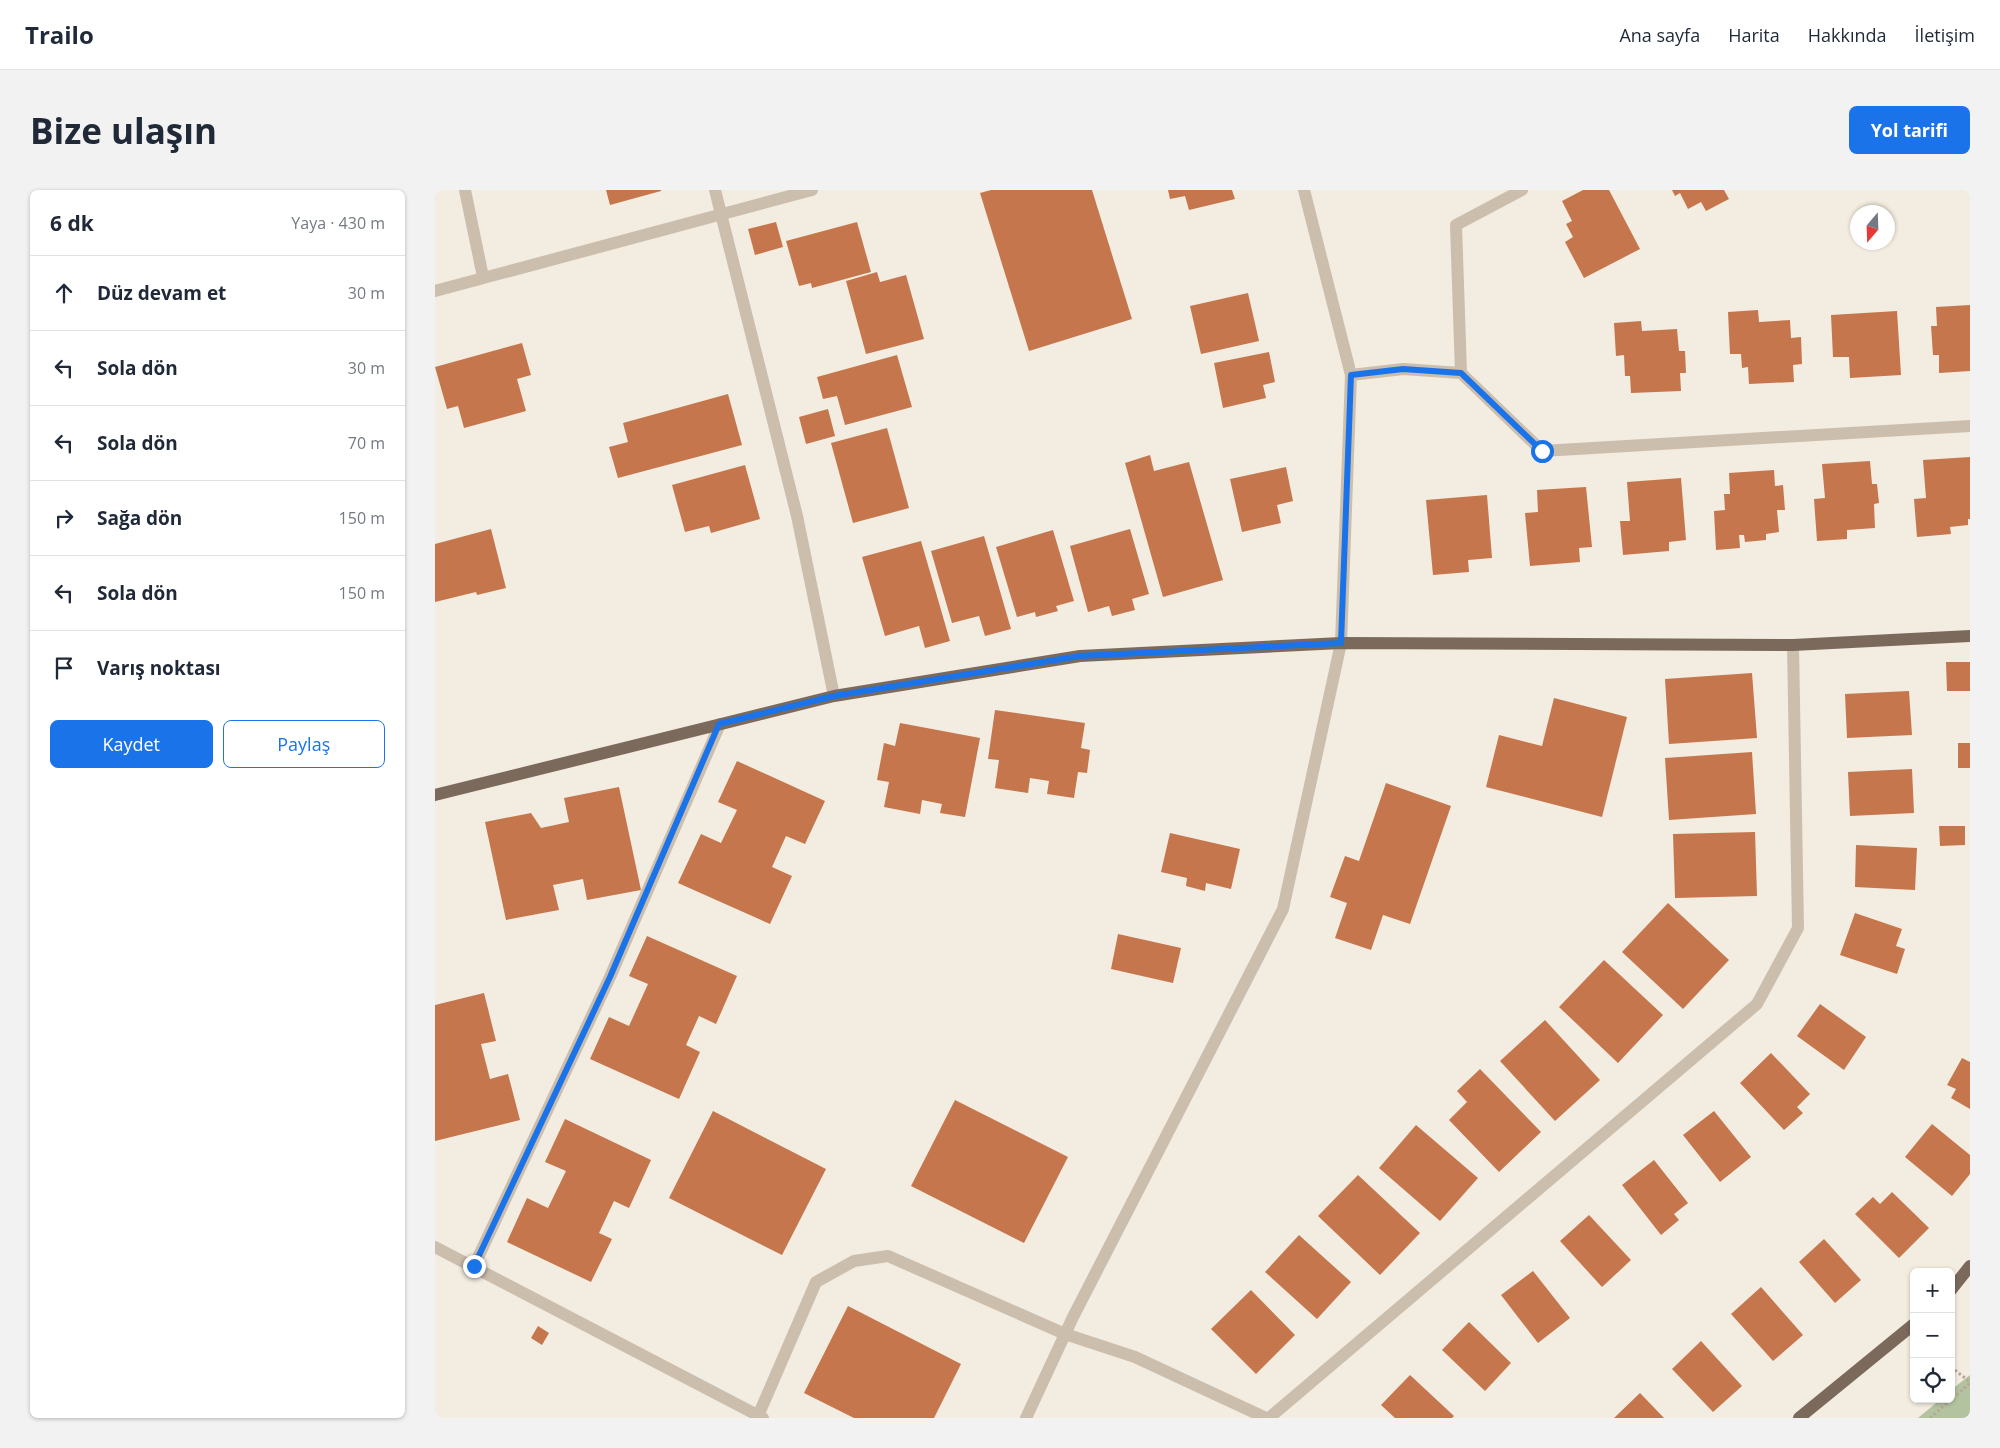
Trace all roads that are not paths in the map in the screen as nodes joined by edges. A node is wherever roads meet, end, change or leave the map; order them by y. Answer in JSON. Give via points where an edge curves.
{"nodes":[{"id":1,"x":465,"y":190,"type":"edge"},
{"id":2,"x":715,"y":190,"type":"edge"},
{"id":3,"x":812,"y":190,"type":"edge"},
{"id":4,"x":1304,"y":190,"type":"edge"},
{"id":5,"x":1521,"y":190,"type":"edge"},
{"id":6,"x":721,"y":214,"type":"junction"},
{"id":7,"x":483,"y":276,"type":"junction"},
{"id":8,"x":435,"y":291,"type":"edge"},
{"id":9,"x":1461,"y":373,"type":"junction"},
{"id":10,"x":1351,"y":375,"type":"junction"},
{"id":11,"x":1970,"y":426,"type":"edge"},
{"id":12,"x":1970,"y":636,"type":"edge"},
{"id":13,"x":1341,"y":643,"type":"junction"},
{"id":14,"x":1793,"y":644,"type":"junction"},
{"id":15,"x":834,"y":696,"type":"junction"},
{"id":16,"x":719,"y":724,"type":"junction"},
{"id":17,"x":435,"y":795,"type":"edge"},
{"id":18,"x":435,"y":1247,"type":"edge"},
{"id":19,"x":474,"y":1266,"type":"junction"},
{"id":20,"x":1970,"y":1266,"type":"edge"},
{"id":21,"x":1955,"y":1285,"type":"edge"},
{"id":22,"x":1910,"y":1327,"type":"edge"},
{"id":23,"x":1065,"y":1334,"type":"junction"},
{"id":24,"x":761,"y":1417,"type":"edge"},
{"id":25,"x":1026,"y":1418,"type":"edge"},
{"id":26,"x":1267,"y":1418,"type":"edge"},
{"id":27,"x":1799,"y":1418,"type":"edge"}],
"edges":[{"from":1,"to":7,"type":"street"},
{"from":2,"to":6,"type":"street"},
{"from":3,"to":6,"type":"street"},
{"from":4,"to":10,"type":"street"},
{"from":5,"to":9,"type":"street","via":[[1456,225]]},
{"from":6,"to":7,"type":"street"},
{"from":6,"to":15,"type":"street","via":[[797,516]]},
{"from":7,"to":8,"type":"street"},
{"from":9,"to":10,"type":"street","via":[[1403,369]]},
{"from":9,"to":11,"type":"street","via":[[1542,451]]},
{"from":10,"to":13,"type":"street"},
{"from":12,"to":14,"type":"main road"},
{"from":13,"to":14,"type":"main road"},
{"from":13,"to":15,"type":"main road","via":[[1080,656]]},
{"from":13,"to":23,"type":"street","via":[[1283,908]]},
{"from":14,"to":26,"type":"street","via":[[1798,928],[1757,1004]]},
{"from":15,"to":16,"type":"main road"},
{"from":16,"to":17,"type":"main road"},
{"from":16,"to":19,"type":"street","via":[[610,977]]},
{"from":18,"to":19,"type":"street"},
{"from":19,"to":24,"type":"street"},
{"from":20,"to":21,"type":"main road"},
{"from":22,"to":27,"type":"main road"},
{"from":23,"to":24,"type":"street","via":[[888,1256],[854,1261],[817,1282]]},
{"from":23,"to":25,"type":"street"},
{"from":23,"to":26,"type":"street","via":[[1135,1357]]}]}
